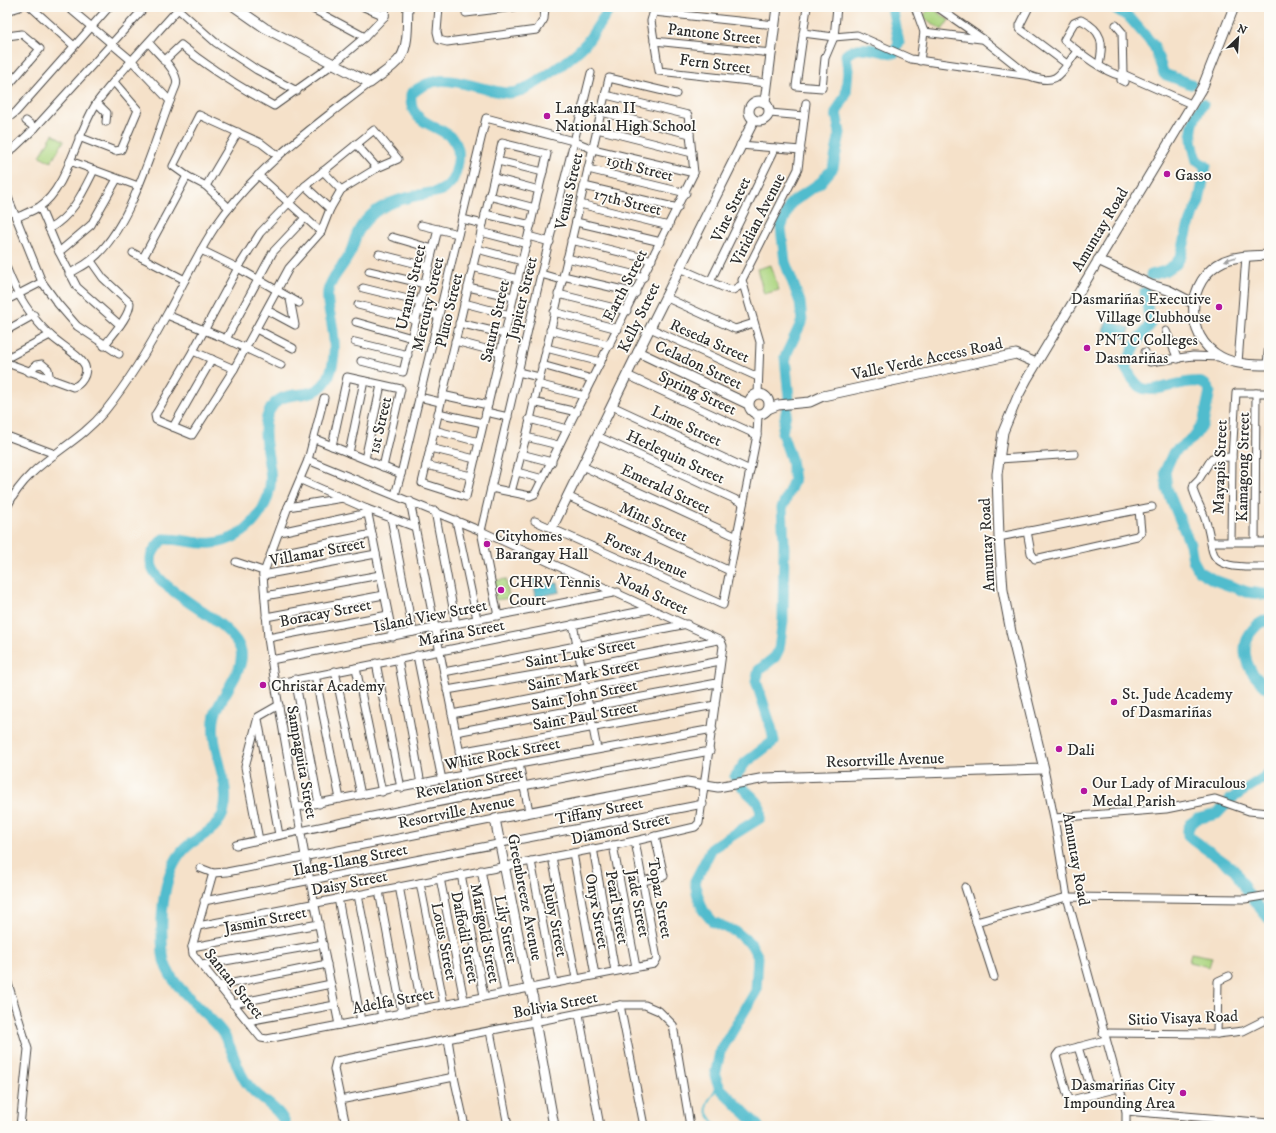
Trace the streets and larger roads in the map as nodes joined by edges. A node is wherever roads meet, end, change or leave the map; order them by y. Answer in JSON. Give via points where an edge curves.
{"nodes":[{"id":1,"x":20,"y":7,"type":"edge"},
{"id":2,"x":30,"y":7,"type":"edge"},
{"id":3,"x":68,"y":7,"type":"edge"},
{"id":4,"x":145,"y":7,"type":"edge"},
{"id":5,"x":235,"y":7,"type":"edge"},
{"id":6,"x":309,"y":7,"type":"edge"},
{"id":7,"x":364,"y":7,"type":"edge"},
{"id":8,"x":386,"y":7,"type":"edge"},
{"id":9,"x":408,"y":7,"type":"edge"},
{"id":10,"x":439,"y":7,"type":"edge"},
{"id":11,"x":467,"y":7,"type":"edge"},
{"id":12,"x":514,"y":7,"type":"edge"},
{"id":13,"x":546,"y":7,"type":"edge"},
{"id":14,"x":777,"y":7,"type":"edge"},
{"id":15,"x":807,"y":7,"type":"edge"},
{"id":16,"x":837,"y":7,"type":"edge"},
{"id":17,"x":915,"y":7,"type":"edge"},
{"id":18,"x":937,"y":7,"type":"edge"},
{"id":19,"x":1234,"y":7,"type":"edge"},
{"id":20,"x":106,"y":8,"type":"edge"},
{"id":21,"x":1028,"y":8,"type":"dead end"},
{"id":22,"x":492,"y":9,"type":"edge"},
{"id":23,"x":654,"y":10,"type":"edge"},
{"id":24,"x":7,"y":11,"type":"edge"},
{"id":25,"x":385,"y":16,"type":"junction"},
{"id":26,"x":775,"y":25,"type":"junction"},
{"id":27,"x":1116,"y":25,"type":"dead end"},
{"id":28,"x":91,"y":26,"type":"junction"},
{"id":29,"x":924,"y":32,"type":"junction"},
{"id":30,"x":803,"y":33,"type":"junction"},
{"id":31,"x":7,"y":36,"type":"edge"},
{"id":32,"x":365,"y":37,"type":"junction"},
{"id":33,"x":834,"y":37,"type":"junction"},
{"id":34,"x":983,"y":39,"type":"junction"},
{"id":35,"x":654,"y":41,"type":"junction"},
{"id":36,"x":112,"y":43,"type":"junction"},
{"id":37,"x":149,"y":43,"type":"junction"},
{"id":38,"x":73,"y":45,"type":"junction"},
{"id":39,"x":1076,"y":51,"type":"junction"},
{"id":40,"x":772,"y":53,"type":"junction"},
{"id":41,"x":132,"y":61,"type":"junction"},
{"id":42,"x":164,"y":61,"type":"junction"},
{"id":43,"x":920,"y":61,"type":"junction"},
{"id":44,"x":333,"y":64,"type":"junction"},
{"id":45,"x":1067,"y":64,"type":"junction"},
{"id":46,"x":1098,"y":64,"type":"junction"},
{"id":47,"x":591,"y":73,"type":"dead end"},
{"id":48,"x":1030,"y":76,"type":"junction"},
{"id":49,"x":1124,"y":77,"type":"junction"},
{"id":50,"x":114,"y":82,"type":"junction"},
{"id":51,"x":370,"y":83,"type":"junction"},
{"id":52,"x":768,"y":83,"type":"junction"},
{"id":53,"x":7,"y":87,"type":"edge"},
{"id":54,"x":298,"y":91,"type":"junction"},
{"id":55,"x":676,"y":94,"type":"dead end"},
{"id":56,"x":606,"y":95,"type":"junction"},
{"id":57,"x":170,"y":101,"type":"junction"},
{"id":58,"x":97,"y":102,"type":"junction"},
{"id":59,"x":766,"y":102,"type":"junction"},
{"id":60,"x":806,"y":104,"type":"dead end"},
{"id":61,"x":1191,"y":104,"type":"junction"},
{"id":62,"x":16,"y":112,"type":"junction"},
{"id":63,"x":601,"y":112,"type":"junction"},
{"id":64,"x":770,"y":113,"type":"junction"},
{"id":65,"x":804,"y":116,"type":"junction"},
{"id":66,"x":7,"y":119,"type":"edge"},
{"id":67,"x":754,"y":120,"type":"junction"},
{"id":68,"x":106,"y":122,"type":"dead end"},
{"id":69,"x":34,"y":128,"type":"junction"},
{"id":70,"x":597,"y":129,"type":"junction"},
{"id":71,"x":238,"y":132,"type":"junction"},
{"id":72,"x":690,"y":134,"type":"junction"},
{"id":73,"x":79,"y":137,"type":"junction"},
{"id":74,"x":573,"y":141,"type":"junction"},
{"id":75,"x":356,"y":144,"type":"junction"},
{"id":76,"x":740,"y":145,"type":"junction"},
{"id":77,"x":593,"y":148,"type":"junction"},
{"id":78,"x":774,"y":148,"type":"junction"},
{"id":79,"x":801,"y":150,"type":"junction"},
{"id":80,"x":7,"y":152,"type":"edge"},
{"id":81,"x":692,"y":153,"type":"junction"},
{"id":82,"x":547,"y":154,"type":"joint"},
{"id":83,"x":278,"y":156,"type":"junction"},
{"id":84,"x":70,"y":161,"type":"junction"},
{"id":85,"x":498,"y":161,"type":"junction"},
{"id":86,"x":377,"y":168,"type":"junction"},
{"id":87,"x":588,"y":169,"type":"junction"},
{"id":88,"x":94,"y":170,"type":"junction"},
{"id":89,"x":323,"y":171,"type":"junction"},
{"id":90,"x":543,"y":172,"type":"junction"},
{"id":91,"x":694,"y":174,"type":"junction"},
{"id":92,"x":258,"y":175,"type":"junction"},
{"id":93,"x":187,"y":176,"type":"junction"},
{"id":94,"x":494,"y":178,"type":"junction"},
{"id":95,"x":117,"y":179,"type":"junction"},
{"id":96,"x":138,"y":186,"type":"junction"},
{"id":97,"x":206,"y":186,"type":"junction"},
{"id":98,"x":305,"y":186,"type":"junction"},
{"id":99,"x":584,"y":186,"type":"junction"},
{"id":100,"x":341,"y":190,"type":"junction"},
{"id":101,"x":539,"y":190,"type":"junction"},
{"id":102,"x":686,"y":193,"type":"junction"},
{"id":103,"x":7,"y":195,"type":"edge"},
{"id":104,"x":489,"y":196,"type":"junction"},
{"id":105,"x":289,"y":202,"type":"junction"},
{"id":106,"x":580,"y":204,"type":"junction"},
{"id":107,"x":40,"y":207,"type":"junction"},
{"id":108,"x":229,"y":208,"type":"junction"},
{"id":109,"x":535,"y":208,"type":"junction"},
{"id":110,"x":678,"y":208,"type":"junction"},
{"id":111,"x":330,"y":209,"type":"junction"},
{"id":112,"x":485,"y":214,"type":"junction"},
{"id":113,"x":306,"y":217,"type":"junction"},
{"id":114,"x":16,"y":218,"type":"junction"},
{"id":115,"x":462,"y":219,"type":"junction"},
{"id":116,"x":576,"y":222,"type":"junction"},
{"id":117,"x":483,"y":224,"type":"junction"},
{"id":118,"x":531,"y":225,"type":"junction"},
{"id":119,"x":421,"y":226,"type":"dead end"},
{"id":120,"x":669,"y":226,"type":"junction"},
{"id":121,"x":49,"y":229,"type":"junction"},
{"id":122,"x":438,"y":229,"type":"junction"},
{"id":123,"x":321,"y":232,"type":"junction"},
{"id":124,"x":481,"y":232,"type":"junction"},
{"id":125,"x":458,"y":234,"type":"junction"},
{"id":126,"x":528,"y":236,"type":"junction"},
{"id":127,"x":392,"y":237,"type":"dead end"},
{"id":128,"x":571,"y":240,"type":"junction"},
{"id":129,"x":550,"y":242,"type":"junction"},
{"id":130,"x":661,"y":242,"type":"junction"},
{"id":131,"x":527,"y":244,"type":"junction"},
{"id":132,"x":433,"y":249,"type":"junction"},
{"id":133,"x":477,"y":249,"type":"junction"},
{"id":134,"x":201,"y":250,"type":"junction"},
{"id":135,"x":58,"y":252,"type":"junction"},
{"id":136,"x":133,"y":253,"type":"dead end"},
{"id":137,"x":379,"y":254,"type":"dead end"},
{"id":138,"x":1269,"y":255,"type":"edge"},
{"id":139,"x":1246,"y":256,"type":"junction"},
{"id":140,"x":143,"y":258,"type":"junction"},
{"id":141,"x":567,"y":258,"type":"junction"},
{"id":142,"x":652,"y":260,"type":"junction"},
{"id":143,"x":1098,"y":260,"type":"junction"},
{"id":144,"x":91,"y":261,"type":"junction"},
{"id":145,"x":522,"y":261,"type":"junction"},
{"id":146,"x":429,"y":267,"type":"junction"},
{"id":147,"x":472,"y":267,"type":"junction"},
{"id":148,"x":238,"y":268,"type":"junction"},
{"id":149,"x":679,"y":268,"type":"junction"},
{"id":150,"x":7,"y":270,"type":"edge"},
{"id":151,"x":369,"y":271,"type":"dead end"},
{"id":152,"x":69,"y":274,"type":"junction"},
{"id":153,"x":541,"y":274,"type":"junction"},
{"id":154,"x":644,"y":277,"type":"junction"},
{"id":155,"x":562,"y":278,"type":"junction"},
{"id":156,"x":257,"y":279,"type":"junction"},
{"id":157,"x":518,"y":279,"type":"junction"},
{"id":158,"x":185,"y":280,"type":"junction"},
{"id":159,"x":42,"y":282,"type":"junction"},
{"id":160,"x":710,"y":282,"type":"junction"},
{"id":161,"x":425,"y":284,"type":"junction"},
{"id":162,"x":743,"y":284,"type":"junction"},
{"id":163,"x":468,"y":287,"type":"junction"},
{"id":164,"x":363,"y":288,"type":"dead end"},
{"id":165,"x":277,"y":291,"type":"junction"},
{"id":166,"x":636,"y":293,"type":"junction"},
{"id":167,"x":17,"y":294,"type":"junction"},
{"id":168,"x":558,"y":294,"type":"junction"},
{"id":169,"x":514,"y":297,"type":"junction"},
{"id":170,"x":665,"y":297,"type":"junction"},
{"id":171,"x":290,"y":299,"type":"junction"},
{"id":172,"x":7,"y":300,"type":"edge"},
{"id":173,"x":420,"y":302,"type":"junction"},
{"id":174,"x":299,"y":303,"type":"dead end"},
{"id":175,"x":464,"y":303,"type":"junction"},
{"id":176,"x":1193,"y":303,"type":"junction"},
{"id":177,"x":358,"y":305,"type":"dead end"},
{"id":178,"x":266,"y":310,"type":"junction"},
{"id":179,"x":418,"y":311,"type":"junction"},
{"id":180,"x":627,"y":311,"type":"junction"},
{"id":181,"x":554,"y":312,"type":"junction"},
{"id":182,"x":34,"y":315,"type":"junction"},
{"id":183,"x":510,"y":315,"type":"junction"},
{"id":184,"x":167,"y":316,"type":"junction"},
{"id":185,"x":439,"y":316,"type":"junction"},
{"id":186,"x":416,"y":320,"type":"junction"},
{"id":187,"x":356,"y":322,"type":"dead end"},
{"id":188,"x":459,"y":322,"type":"junction"},
{"id":189,"x":754,"y":324,"type":"junction"},
{"id":190,"x":120,"y":325,"type":"junction"},
{"id":191,"x":650,"y":328,"type":"junction"},
{"id":192,"x":256,"y":329,"type":"junction"},
{"id":193,"x":618,"y":329,"type":"junction"},
{"id":194,"x":7,"y":330,"type":"edge"},
{"id":195,"x":204,"y":330,"type":"junction"},
{"id":196,"x":550,"y":330,"type":"junction"},
{"id":197,"x":1166,"y":331,"type":"dead end"},
{"id":198,"x":505,"y":334,"type":"junction"},
{"id":199,"x":50,"y":335,"type":"junction"},
{"id":200,"x":412,"y":338,"type":"junction"},
{"id":201,"x":226,"y":339,"type":"junction"},
{"id":202,"x":455,"y":341,"type":"junction"},
{"id":203,"x":355,"y":342,"type":"dead end"},
{"id":204,"x":1269,"y":343,"type":"edge"},
{"id":205,"x":610,"y":345,"type":"junction"},
{"id":206,"x":104,"y":346,"type":"junction"},
{"id":207,"x":245,"y":348,"type":"junction"},
{"id":208,"x":293,"y":348,"type":"dead end"},
{"id":209,"x":546,"y":348,"type":"junction"},
{"id":210,"x":193,"y":351,"type":"junction"},
{"id":211,"x":638,"y":352,"type":"junction"},
{"id":212,"x":1145,"y":352,"type":"dead end"},
{"id":213,"x":501,"y":353,"type":"junction"},
{"id":214,"x":119,"y":354,"type":"dead end"},
{"id":215,"x":408,"y":355,"type":"junction"},
{"id":216,"x":1221,"y":357,"type":"junction"},
{"id":217,"x":7,"y":358,"type":"edge"},
{"id":218,"x":212,"y":359,"type":"junction"},
{"id":219,"x":1178,"y":359,"type":"junction"},
{"id":220,"x":361,"y":361,"type":"dead end"},
{"id":221,"x":601,"y":362,"type":"junction"},
{"id":222,"x":7,"y":363,"type":"edge"},
{"id":223,"x":1238,"y":363,"type":"junction"},
{"id":224,"x":1036,"y":364,"type":"junction"},
{"id":225,"x":281,"y":365,"type":"dead end"},
{"id":226,"x":542,"y":365,"type":"junction"},
{"id":227,"x":1268,"y":365,"type":"edge"},
{"id":228,"x":234,"y":369,"type":"junction"},
{"id":229,"x":29,"y":372,"type":"junction"},
{"id":230,"x":518,"y":372,"type":"junction"},
{"id":231,"x":626,"y":375,"type":"junction"},
{"id":232,"x":758,"y":377,"type":"junction"},
{"id":233,"x":592,"y":379,"type":"junction"},
{"id":234,"x":50,"y":380,"type":"junction"},
{"id":235,"x":364,"y":381,"type":"junction"},
{"id":236,"x":538,"y":381,"type":"junction"},
{"id":237,"x":381,"y":384,"type":"junction"},
{"id":238,"x":1256,"y":393,"type":"junction"},
{"id":239,"x":758,"y":394,"type":"junction"},
{"id":240,"x":1269,"y":394,"type":"edge"},
{"id":241,"x":585,"y":396,"type":"junction"},
{"id":242,"x":419,"y":397,"type":"junction"},
{"id":243,"x":324,"y":398,"type":"dead end"},
{"id":244,"x":441,"y":398,"type":"junction"},
{"id":245,"x":533,"y":402,"type":"junction"},
{"id":246,"x":748,"y":404,"type":"junction"},
{"id":247,"x":768,"y":405,"type":"junction"},
{"id":248,"x":612,"y":406,"type":"junction"},
{"id":249,"x":487,"y":408,"type":"junction"},
{"id":250,"x":577,"y":412,"type":"junction"},
{"id":251,"x":438,"y":413,"type":"junction"},
{"id":252,"x":758,"y":415,"type":"junction"},
{"id":253,"x":508,"y":417,"type":"junction"},
{"id":254,"x":529,"y":419,"type":"junction"},
{"id":255,"x":483,"y":423,"type":"junction"},
{"id":256,"x":173,"y":427,"type":"junction"},
{"id":257,"x":567,"y":429,"type":"junction"},
{"id":258,"x":434,"y":430,"type":"junction"},
{"id":259,"x":757,"y":435,"type":"junction"},
{"id":260,"x":7,"y":436,"type":"edge"},
{"id":261,"x":597,"y":436,"type":"junction"},
{"id":262,"x":526,"y":437,"type":"junction"},
{"id":263,"x":315,"y":439,"type":"junction"},
{"id":264,"x":479,"y":442,"type":"junction"},
{"id":265,"x":558,"y":445,"type":"junction"},
{"id":266,"x":332,"y":446,"type":"junction"},
{"id":267,"x":430,"y":448,"type":"junction"},
{"id":268,"x":348,"y":453,"type":"junction"},
{"id":269,"x":55,"y":454,"type":"junction"},
{"id":270,"x":521,"y":454,"type":"junction"},
{"id":271,"x":1075,"y":454,"type":"dead end"},
{"id":272,"x":1232,"y":457,"type":"junction"},
{"id":273,"x":365,"y":459,"type":"junction"},
{"id":274,"x":475,"y":459,"type":"junction"},
{"id":275,"x":999,"y":459,"type":"junction"},
{"id":276,"x":308,"y":460,"type":"junction"},
{"id":277,"x":552,"y":462,"type":"junction"},
{"id":278,"x":426,"y":465,"type":"junction"},
{"id":279,"x":582,"y":466,"type":"junction"},
{"id":280,"x":383,"y":467,"type":"junction"},
{"id":281,"x":750,"y":470,"type":"junction"},
{"id":282,"x":517,"y":472,"type":"junction"},
{"id":283,"x":402,"y":474,"type":"junction"},
{"id":284,"x":471,"y":476,"type":"junction"},
{"id":285,"x":544,"y":479,"type":"junction"},
{"id":286,"x":301,"y":480,"type":"junction"},
{"id":287,"x":491,"y":488,"type":"junction"},
{"id":288,"x":511,"y":492,"type":"junction"},
{"id":289,"x":395,"y":495,"type":"junction"},
{"id":290,"x":567,"y":496,"type":"junction"},
{"id":291,"x":466,"y":497,"type":"joint"},
{"id":292,"x":343,"y":498,"type":"junction"},
{"id":293,"x":410,"y":501,"type":"junction"},
{"id":294,"x":744,"y":503,"type":"junction"},
{"id":295,"x":7,"y":507,"type":"edge"},
{"id":296,"x":288,"y":507,"type":"junction"},
{"id":297,"x":1152,"y":507,"type":"dead end"},
{"id":298,"x":1139,"y":510,"type":"junction"},
{"id":299,"x":368,"y":511,"type":"junction"},
{"id":300,"x":435,"y":511,"type":"junction"},
{"id":301,"x":391,"y":518,"type":"junction"},
{"id":302,"x":456,"y":520,"type":"junction"},
{"id":303,"x":535,"y":520,"type":"dead end"},
{"id":304,"x":416,"y":527,"type":"junction"},
{"id":305,"x":552,"y":528,"type":"junction"},
{"id":306,"x":482,"y":531,"type":"junction"},
{"id":307,"x":1027,"y":531,"type":"junction"},
{"id":308,"x":280,"y":532,"type":"junction"},
{"id":309,"x":372,"y":534,"type":"junction"},
{"id":310,"x":737,"y":537,"type":"junction"},
{"id":311,"x":999,"y":537,"type":"junction"},
{"id":312,"x":1231,"y":541,"type":"junction"},
{"id":313,"x":1212,"y":542,"type":"junction"},
{"id":314,"x":1255,"y":542,"type":"junction"},
{"id":315,"x":1269,"y":542,"type":"edge"},
{"id":316,"x":376,"y":554,"type":"junction"},
{"id":317,"x":271,"y":555,"type":"junction"},
{"id":318,"x":236,"y":562,"type":"dead end"},
{"id":319,"x":1269,"y":567,"type":"edge"},
{"id":320,"x":730,"y":571,"type":"junction"},
{"id":321,"x":263,"y":573,"type":"junction"},
{"id":322,"x":380,"y":575,"type":"junction"},
{"id":323,"x":618,"y":592,"type":"junction"},
{"id":324,"x":384,"y":595,"type":"junction"},
{"id":325,"x":264,"y":596,"type":"junction"},
{"id":326,"x":652,"y":609,"type":"junction"},
{"id":327,"x":388,"y":615,"type":"junction"},
{"id":328,"x":498,"y":616,"type":"junction"},
{"id":329,"x":266,"y":617,"type":"junction"},
{"id":330,"x":477,"y":619,"type":"junction"},
{"id":331,"x":456,"y":624,"type":"junction"},
{"id":332,"x":573,"y":624,"type":"junction"},
{"id":333,"x":687,"y":624,"type":"junction"},
{"id":334,"x":436,"y":628,"type":"junction"},
{"id":335,"x":413,"y":632,"type":"junction"},
{"id":336,"x":393,"y":637,"type":"junction"},
{"id":337,"x":268,"y":638,"type":"junction"},
{"id":338,"x":718,"y":640,"type":"junction"},
{"id":339,"x":577,"y":646,"type":"junction"},
{"id":340,"x":438,"y":650,"type":"junction"},
{"id":341,"x":417,"y":655,"type":"junction"},
{"id":342,"x":398,"y":659,"type":"junction"},
{"id":343,"x":272,"y":660,"type":"junction"},
{"id":344,"x":720,"y":661,"type":"junction"},
{"id":345,"x":376,"y":664,"type":"junction"},
{"id":346,"x":581,"y":667,"type":"junction"},
{"id":347,"x":356,"y":668,"type":"junction"},
{"id":348,"x":335,"y":672,"type":"junction"},
{"id":349,"x":444,"y":672,"type":"junction"},
{"id":350,"x":315,"y":675,"type":"junction"},
{"id":351,"x":295,"y":679,"type":"junction"},
{"id":352,"x":717,"y":683,"type":"junction"},
{"id":353,"x":275,"y":684,"type":"junction"},
{"id":354,"x":585,"y":688,"type":"junction"},
{"id":355,"x":447,"y":690,"type":"junction"},
{"id":356,"x":279,"y":705,"type":"junction"},
{"id":357,"x":715,"y":705,"type":"junction"},
{"id":358,"x":589,"y":708,"type":"junction"},
{"id":359,"x":452,"y":714,"type":"junction"},
{"id":360,"x":258,"y":717,"type":"junction"},
{"id":361,"x":593,"y":728,"type":"junction"},
{"id":362,"x":713,"y":729,"type":"junction"},
{"id":363,"x":456,"y":732,"type":"junction"},
{"id":364,"x":597,"y":749,"type":"junction"},
{"id":365,"x":710,"y":751,"type":"junction"},
{"id":366,"x":459,"y":752,"type":"junction"},
{"id":367,"x":519,"y":764,"type":"junction"},
{"id":368,"x":1044,"y":769,"type":"junction"},
{"id":369,"x":464,"y":774,"type":"junction"},
{"id":370,"x":442,"y":780,"type":"junction"},
{"id":371,"x":421,"y":784,"type":"junction"},
{"id":372,"x":706,"y":784,"type":"junction"},
{"id":373,"x":524,"y":786,"type":"junction"},
{"id":374,"x":401,"y":788,"type":"junction"},
{"id":375,"x":382,"y":792,"type":"junction"},
{"id":376,"x":361,"y":795,"type":"junction"},
{"id":377,"x":340,"y":799,"type":"junction"},
{"id":378,"x":319,"y":804,"type":"junction"},
{"id":379,"x":703,"y":804,"type":"junction"},
{"id":380,"x":298,"y":808,"type":"junction"},
{"id":381,"x":529,"y":811,"type":"junction"},
{"id":382,"x":1269,"y":813,"type":"edge"},
{"id":383,"x":1054,"y":818,"type":"junction"},
{"id":384,"x":495,"y":819,"type":"junction"},
{"id":385,"x":301,"y":830,"type":"junction"},
{"id":386,"x":279,"y":835,"type":"junction"},
{"id":387,"x":655,"y":836,"type":"junction"},
{"id":388,"x":259,"y":840,"type":"junction"},
{"id":389,"x":635,"y":841,"type":"junction"},
{"id":390,"x":500,"y":843,"type":"junction"},
{"id":391,"x":236,"y":845,"type":"dead end"},
{"id":392,"x":613,"y":845,"type":"junction"},
{"id":393,"x":593,"y":848,"type":"junction"},
{"id":394,"x":573,"y":853,"type":"junction"},
{"id":395,"x":305,"y":856,"type":"junction"},
{"id":396,"x":552,"y":857,"type":"junction"},
{"id":397,"x":531,"y":862,"type":"junction"},
{"id":398,"x":505,"y":866,"type":"junction"},
{"id":399,"x":200,"y":868,"type":"dead end"},
{"id":400,"x":481,"y":870,"type":"junction"},
{"id":401,"x":213,"y":872,"type":"junction"},
{"id":402,"x":460,"y":874,"type":"junction"},
{"id":403,"x":440,"y":878,"type":"junction"},
{"id":404,"x":311,"y":881,"type":"junction"},
{"id":405,"x":643,"y":881,"type":"junction"},
{"id":406,"x":420,"y":883,"type":"junction"},
{"id":407,"x":399,"y":886,"type":"junction"},
{"id":408,"x":965,"y":887,"type":"dead end"},
{"id":409,"x":379,"y":891,"type":"junction"},
{"id":410,"x":358,"y":895,"type":"junction"},
{"id":411,"x":1269,"y":895,"type":"edge"},
{"id":412,"x":1067,"y":897,"type":"junction"},
{"id":413,"x":338,"y":898,"type":"junction"},
{"id":414,"x":204,"y":901,"type":"junction"},
{"id":415,"x":315,"y":903,"type":"junction"},
{"id":416,"x":976,"y":922,"type":"junction"},
{"id":417,"x":319,"y":924,"type":"junction"},
{"id":418,"x":198,"y":926,"type":"junction"},
{"id":419,"x":323,"y":944,"type":"junction"},
{"id":420,"x":192,"y":947,"type":"junction"},
{"id":421,"x":327,"y":964,"type":"junction"},
{"id":422,"x":202,"y":966,"type":"junction"},
{"id":423,"x":636,"y":967,"type":"junction"},
{"id":424,"x":615,"y":971,"type":"junction"},
{"id":425,"x":595,"y":975,"type":"junction"},
{"id":426,"x":1229,"y":976,"type":"dead end"},
{"id":427,"x":994,"y":977,"type":"dead end"},
{"id":428,"x":576,"y":978,"type":"junction"},
{"id":429,"x":7,"y":980,"type":"edge"},
{"id":430,"x":554,"y":983,"type":"junction"},
{"id":431,"x":331,"y":984,"type":"junction"},
{"id":432,"x":218,"y":986,"type":"junction"},
{"id":433,"x":528,"y":986,"type":"junction"},
{"id":434,"x":505,"y":993,"type":"junction"},
{"id":435,"x":484,"y":996,"type":"junction"},
{"id":436,"x":464,"y":1000,"type":"junction"},
{"id":437,"x":233,"y":1004,"type":"junction"},
{"id":438,"x":335,"y":1005,"type":"junction"},
{"id":439,"x":444,"y":1005,"type":"junction"},
{"id":440,"x":620,"y":1005,"type":"junction"},
{"id":441,"x":422,"y":1009,"type":"junction"},
{"id":442,"x":402,"y":1013,"type":"junction"},
{"id":443,"x":579,"y":1014,"type":"junction"},
{"id":444,"x":382,"y":1017,"type":"junction"},
{"id":445,"x":248,"y":1021,"type":"junction"},
{"id":446,"x":361,"y":1021,"type":"junction"},
{"id":447,"x":535,"y":1021,"type":"junction"},
{"id":448,"x":1263,"y":1021,"type":"dead end"},
{"id":449,"x":339,"y":1025,"type":"junction"},
{"id":450,"x":490,"y":1032,"type":"junction"},
{"id":451,"x":1217,"y":1034,"type":"junction"},
{"id":452,"x":1104,"y":1037,"type":"junction"},
{"id":453,"x":264,"y":1039,"type":"joint"},
{"id":454,"x":448,"y":1039,"type":"junction"},
{"id":455,"x":1078,"y":1047,"type":"junction"},
{"id":456,"x":454,"y":1077,"type":"junction"},
{"id":457,"x":1119,"y":1088,"type":"junction"},
{"id":458,"x":1092,"y":1095,"type":"junction"},
{"id":459,"x":340,"y":1100,"type":"junction"},
{"id":460,"x":1126,"y":1111,"type":"junction"},
{"id":461,"x":1269,"y":1123,"type":"edge"},
{"id":462,"x":20,"y":1126,"type":"edge"},
{"id":463,"x":346,"y":1126,"type":"edge"},
{"id":464,"x":407,"y":1126,"type":"edge"},
{"id":465,"x":414,"y":1126,"type":"edge"},
{"id":466,"x":465,"y":1126,"type":"edge"},
{"id":467,"x":508,"y":1126,"type":"edge"},
{"id":468,"x":554,"y":1126,"type":"edge"},
{"id":469,"x":600,"y":1126,"type":"edge"},
{"id":470,"x":644,"y":1126,"type":"edge"},
{"id":471,"x":690,"y":1126,"type":"edge"},
{"id":472,"x":1126,"y":1126,"type":"edge"}],
"edges":[{"from":1,"to":24,"type":"street"},
{"from":2,"to":38,"type":"street"},
{"from":3,"to":28,"type":"street"},
{"from":4,"to":36,"type":"street"},
{"from":5,"to":44,"type":"street","via":[[265,28]]},
{"from":6,"to":32,"type":"street"},
{"from":7,"to":25,"type":"street"},
{"from":8,"to":25,"type":"street"},
{"from":9,"to":51,"type":"street","via":[[405,45],[401,56]]},
{"from":10,"to":13,"type":"street","via":[[437,32],[439,40],[447,42],[537,30],[544,19]]},
{"from":11,"to":22,"type":"street","via":[[466,13]]},
{"from":12,"to":22,"type":"street"},
{"from":14,"to":26,"type":"street"},
{"from":15,"to":30,"type":"street"},
{"from":16,"to":33,"type":"street"},
{"from":17,"to":29,"type":"street"},
{"from":18,"to":34,"type":"street"},
{"from":19,"to":61,"type":"street","name":"Amuntay Road","via":[[1208,77]]},
{"from":20,"to":28,"type":"street"},
{"from":21,"to":45,"type":"street","via":[[1020,29]]},
{"from":23,"to":26,"type":"street"},
{"from":23,"to":35,"type":"street","via":[[651,21]]},
{"from":25,"to":32,"type":"street"},
{"from":26,"to":40,"type":"street"},
{"from":27,"to":49,"type":"street","via":[[1122,32]]},
{"from":28,"to":36,"type":"street"},
{"from":28,"to":38,"type":"street"},
{"from":29,"to":34,"type":"street"},
{"from":29,"to":43,"type":"street"},
{"from":30,"to":33,"type":"street"},
{"from":30,"to":33,"type":"street","via":[[796,86],[822,88],[825,58]]},
{"from":31,"to":53,"type":"street","via":[[22,34],[40,49]]},
{"from":32,"to":44,"type":"street"},
{"from":33,"to":43,"type":"street","via":[[856,35],[901,56]]},
{"from":34,"to":48,"type":"street"},
{"from":35,"to":40,"type":"street","name":"Pantone Street"},
{"from":35,"to":52,"type":"street","name":"Fern Street","via":[[659,70]]},
{"from":36,"to":41,"type":"street"},
{"from":36,"to":69,"type":"street"},
{"from":37,"to":41,"type":"street"},
{"from":37,"to":42,"type":"street"},
{"from":37,"to":54,"type":"street","via":[[178,9],[215,42],[257,70]]},
{"from":38,"to":62,"type":"street"},
{"from":39,"to":45,"type":"street"},
{"from":39,"to":46,"type":"street"},
{"from":39,"to":46,"type":"street","via":[[1064,40],[1074,22],[1081,20],[1091,25],[1101,36]]},
{"from":40,"to":52,"type":"street"},
{"from":41,"to":50,"type":"street"},
{"from":41,"to":57,"type":"street"},
{"from":42,"to":54,"type":"street","via":[[181,45],[206,66],[274,106]]},
{"from":42,"to":57,"type":"street","via":[[178,79]]},
{"from":43,"to":48,"type":"street"},
{"from":44,"to":51,"type":"street"},
{"from":44,"to":54,"type":"street"},
{"from":45,"to":48,"type":"street","via":[[1058,77],[1050,80],[1042,81]]},
{"from":46,"to":49,"type":"street"},
{"from":47,"to":74,"type":"street","name":"Jupiter Street"},
{"from":49,"to":61,"type":"street"},
{"from":50,"to":58,"type":"street"},
{"from":50,"to":73,"type":"street","via":[[138,110],[121,150],[116,151]]},
{"from":51,"to":83,"type":"street"},
{"from":52,"to":59,"type":"street"},
{"from":55,"to":56,"type":"street","name":"Venus Street","via":[[609,78]]},
{"from":56,"to":63,"type":"street","name":"Venus Street"},
{"from":56,"to":72,"type":"street","name":"Earth Street","via":[[688,115]]},
{"from":57,"to":96,"type":"street"},
{"from":58,"to":68,"type":"street","via":[[107,112]]},
{"from":58,"to":73,"type":"street"},
{"from":59,"to":64,"type":"street"},
{"from":59,"to":67,"type":"street","via":[[756,101],[751,105],[750,115]]},
{"from":60,"to":65,"type":"street","name":"Viridian Avenue"},
{"from":61,"to":143,"type":"street","name":"Amuntay Road"},
{"from":62,"to":66,"type":"street"},
{"from":62,"to":69,"type":"street"},
{"from":63,"to":70,"type":"street","name":"Venus Street"},
{"from":63,"to":72,"type":"street"},
{"from":64,"to":65,"type":"street"},
{"from":64,"to":67,"type":"street","via":[[764,121]]},
{"from":65,"to":79,"type":"street","name":"Viridian Avenue"},
{"from":67,"to":76,"type":"street","name":"Kelly Street"},
{"from":69,"to":80,"type":"street"},
{"from":70,"to":77,"type":"street","name":"Venus Street"},
{"from":70,"to":81,"type":"street"},
{"from":71,"to":83,"type":"street"},
{"from":71,"to":93,"type":"street","via":[[199,115],[173,164]]},
{"from":71,"to":97,"type":"street"},
{"from":72,"to":81,"type":"street","name":"Earth Street"},
{"from":73,"to":84,"type":"street"},
{"from":74,"to":77,"type":"street"},
{"from":74,"to":115,"type":"street","name":"Mercury Street","via":[[486,118]]},
{"from":74,"to":129,"type":"street","name":"Jupiter Street"},
{"from":75,"to":86,"type":"street"},
{"from":75,"to":86,"type":"street","via":[[374,130],[398,159]]},
{"from":75,"to":89,"type":"street"},
{"from":76,"to":78,"type":"street"},
{"from":76,"to":149,"type":"street","name":"Kelly Street"},
{"from":77,"to":87,"type":"street","name":"Venus Street"},
{"from":77,"to":91,"type":"street"},
{"from":78,"to":79,"type":"street"},
{"from":78,"to":160,"type":"street","name":"Vine Street"},
{"from":79,"to":162,"type":"street","name":"Viridian Avenue","via":[[798,169],[742,280]]},
{"from":81,"to":91,"type":"street","name":"Earth Street"},
{"from":82,"to":85,"type":"street","name":"Pluto Street","via":[[502,143]]},
{"from":82,"to":90,"type":"street","name":"Saturn Street"},
{"from":83,"to":92,"type":"street"},
{"from":84,"to":88,"type":"street"},
{"from":84,"to":107,"type":"street","via":[[58,185]]},
{"from":85,"to":90,"type":"street"},
{"from":85,"to":94,"type":"street","name":"Pluto Street"},
{"from":86,"to":100,"type":"street"},
{"from":87,"to":99,"type":"street","name":"Venus Street"},
{"from":87,"to":102,"type":"street","name":"19th Street"},
{"from":88,"to":95,"type":"street"},
{"from":88,"to":121,"type":"street","via":[[71,212]]},
{"from":89,"to":98,"type":"street"},
{"from":89,"to":100,"type":"street"},
{"from":90,"to":101,"type":"street","name":"Saturn Street"},
{"from":91,"to":102,"type":"street","name":"Earth Street"},
{"from":92,"to":105,"type":"street"},
{"from":92,"to":108,"type":"street"},
{"from":93,"to":97,"type":"street"},
{"from":93,"to":140,"type":"street"},
{"from":94,"to":101,"type":"street"},
{"from":94,"to":104,"type":"street","name":"Pluto Street"},
{"from":95,"to":96,"type":"street"},
{"from":95,"to":135,"type":"street","via":[[91,225]]},
{"from":96,"to":144,"type":"street","via":[[117,230]]},
{"from":97,"to":108,"type":"street"},
{"from":98,"to":105,"type":"street"},
{"from":98,"to":111,"type":"street"},
{"from":99,"to":106,"type":"street","name":"Venus Street"},
{"from":99,"to":110,"type":"street"},
{"from":100,"to":111,"type":"street"},
{"from":101,"to":109,"type":"street","name":"Saturn Street"},
{"from":102,"to":110,"type":"street","name":"Earth Street"},
{"from":103,"to":114,"type":"street"},
{"from":104,"to":109,"type":"street"},
{"from":104,"to":112,"type":"street","name":"Pluto Street"},
{"from":105,"to":113,"type":"street"},
{"from":105,"to":148,"type":"street","via":[[260,233]]},
{"from":106,"to":116,"type":"street","name":"Venus Street"},
{"from":106,"to":120,"type":"street","name":"17th Street"},
{"from":107,"to":114,"type":"street"},
{"from":107,"to":121,"type":"street"},
{"from":108,"to":134,"type":"street"},
{"from":109,"to":118,"type":"street","name":"Saturn Street"},
{"from":110,"to":120,"type":"street","name":"Earth Street"},
{"from":111,"to":123,"type":"street"},
{"from":112,"to":117,"type":"street","name":"Pluto Street"},
{"from":112,"to":118,"type":"street"},
{"from":113,"to":123,"type":"street"},
{"from":113,"to":156,"type":"street","via":[[273,252]]},
{"from":114,"to":159,"type":"street"},
{"from":115,"to":117,"type":"street"},
{"from":115,"to":125,"type":"street","name":"Mercury Street"},
{"from":116,"to":128,"type":"street","name":"Venus Street"},
{"from":116,"to":130,"type":"street"},
{"from":117,"to":124,"type":"street","name":"Pluto Street"},
{"from":118,"to":126,"type":"street","name":"Saturn Street"},
{"from":119,"to":122,"type":"street"},
{"from":120,"to":130,"type":"street","name":"Earth Street"},
{"from":121,"to":135,"type":"street"},
{"from":122,"to":125,"type":"street","name":"Uranus Street"},
{"from":122,"to":132,"type":"street","name":"Uranus Street"},
{"from":123,"to":165,"type":"street","via":[[289,268]]},
{"from":124,"to":131,"type":"street"},
{"from":124,"to":133,"type":"street","name":"Pluto Street"},
{"from":125,"to":185,"type":"street","name":"Mercury Street"},
{"from":126,"to":129,"type":"street"},
{"from":126,"to":131,"type":"street","name":"Saturn Street"},
{"from":127,"to":132,"type":"street"},
{"from":128,"to":141,"type":"street","name":"Venus Street"},
{"from":128,"to":142,"type":"street"},
{"from":129,"to":153,"type":"street","name":"Jupiter Street"},
{"from":130,"to":142,"type":"street","name":"Earth Street"},
{"from":131,"to":145,"type":"street","name":"Saturn Street"},
{"from":132,"to":146,"type":"street","name":"Uranus Street"},
{"from":133,"to":145,"type":"street"},
{"from":133,"to":147,"type":"street","name":"Pluto Street"},
{"from":134,"to":148,"type":"street"},
{"from":134,"to":158,"type":"street"},
{"from":135,"to":152,"type":"street"},
{"from":136,"to":140,"type":"street"},
{"from":137,"to":146,"type":"street"},
{"from":138,"to":139,"type":"street"},
{"from":139,"to":176,"type":"street","one_way":true,"via":[[1224,261],[1211,270],[1197,288]]},
{"from":139,"to":223,"type":"street"},
{"from":140,"to":158,"type":"street"},
{"from":141,"to":154,"type":"street"},
{"from":141,"to":155,"type":"street","name":"Venus Street"},
{"from":142,"to":154,"type":"street","name":"Earth Street"},
{"from":143,"to":176,"type":"street","via":[[1150,285],[1166,296],[1178,296]]},
{"from":143,"to":224,"type":"street","name":"Amuntay Road"},
{"from":144,"to":152,"type":"street"},
{"from":144,"to":190,"type":"street","via":[[103,278],[130,303],[130,308]]},
{"from":145,"to":157,"type":"street","name":"Saturn Street"},
{"from":146,"to":161,"type":"street","name":"Uranus Street"},
{"from":147,"to":157,"type":"street"},
{"from":147,"to":163,"type":"street","name":"Pluto Street"},
{"from":148,"to":156,"type":"street"},
{"from":148,"to":195,"type":"street"},
{"from":149,"to":160,"type":"street"},
{"from":149,"to":170,"type":"street","name":"Kelly Street"},
{"from":150,"to":167,"type":"street"},
{"from":151,"to":161,"type":"street"},
{"from":152,"to":190,"type":"street","via":[[77,287]]},
{"from":153,"to":155,"type":"street"},
{"from":153,"to":230,"type":"street","name":"Jupiter Street"},
{"from":154,"to":166,"type":"street","name":"Earth Street"},
{"from":155,"to":166,"type":"street"},
{"from":155,"to":168,"type":"street","name":"Venus Street"},
{"from":156,"to":165,"type":"street"},
{"from":156,"to":201,"type":"street"},
{"from":157,"to":169,"type":"street","name":"Saturn Street"},
{"from":158,"to":184,"type":"street"},
{"from":159,"to":167,"type":"street"},
{"from":159,"to":206,"type":"street","via":[[77,326]]},
{"from":160,"to":162,"type":"street","via":[[733,290]]},
{"from":161,"to":173,"type":"street","name":"Uranus Street"},
{"from":162,"to":189,"type":"street","name":"Viridian Avenue"},
{"from":163,"to":169,"type":"street"},
{"from":163,"to":175,"type":"street","name":"Pluto Street"},
{"from":164,"to":173,"type":"street"},
{"from":165,"to":171,"type":"street"},
{"from":165,"to":178,"type":"street"},
{"from":166,"to":180,"type":"street","name":"Earth Street"},
{"from":167,"to":172,"type":"street"},
{"from":167,"to":182,"type":"street"},
{"from":168,"to":180,"type":"street"},
{"from":168,"to":181,"type":"street","name":"Venus Street"},
{"from":169,"to":183,"type":"street","name":"Saturn Street"},
{"from":170,"to":189,"type":"street","via":[[735,329]]},
{"from":170,"to":191,"type":"street","name":"Kelly Street"},
{"from":171,"to":174,"type":"street"},
{"from":171,"to":178,"type":"street","via":[[295,325]]},
{"from":173,"to":179,"type":"street","name":"Uranus Street"},
{"from":175,"to":183,"type":"street"},
{"from":175,"to":188,"type":"street","name":"Pluto Street"},
{"from":176,"to":216,"type":"street","via":[[1194,322],[1199,334],[1206,345]]},
{"from":177,"to":186,"type":"street"},
{"from":178,"to":192,"type":"street"},
{"from":179,"to":185,"type":"street"},
{"from":179,"to":186,"type":"street","name":"Uranus Street"},
{"from":180,"to":193,"type":"street","name":"Earth Street"},
{"from":181,"to":193,"type":"street"},
{"from":181,"to":196,"type":"street","name":"Venus Street"},
{"from":182,"to":194,"type":"street"},
{"from":182,"to":199,"type":"street"},
{"from":183,"to":198,"type":"street","name":"Saturn Street"},
{"from":184,"to":195,"type":"street"},
{"from":184,"to":269,"type":"street","via":[[138,365],[105,411]]},
{"from":185,"to":242,"type":"street","name":"Mercury Street"},
{"from":186,"to":200,"type":"street","name":"Uranus Street"},
{"from":187,"to":200,"type":"street"},
{"from":188,"to":198,"type":"street"},
{"from":188,"to":202,"type":"street","name":"Pluto Street"},
{"from":189,"to":232,"type":"street","name":"Viridian Avenue","via":[[760,342]]},
{"from":190,"to":206,"type":"street"},
{"from":191,"to":211,"type":"street","name":"Kelly Street"},
{"from":191,"to":232,"type":"street","name":"Reseda Street"},
{"from":192,"to":207,"type":"street"},
{"from":192,"to":208,"type":"street"},
{"from":193,"to":205,"type":"street","name":"Earth Street"},
{"from":195,"to":201,"type":"street"},
{"from":195,"to":210,"type":"street"},
{"from":196,"to":205,"type":"street"},
{"from":196,"to":209,"type":"street","name":"Venus Street"},
{"from":197,"to":219,"type":"street"},
{"from":198,"to":213,"type":"street","name":"Saturn Street"},
{"from":199,"to":217,"type":"street"},
{"from":199,"to":234,"type":"street","via":[[83,363],[86,370],[83,379],[73,387]]},
{"from":200,"to":215,"type":"street","name":"Uranus Street"},
{"from":201,"to":207,"type":"street"},
{"from":202,"to":213,"type":"street"},
{"from":202,"to":244,"type":"street","name":"Pluto Street"},
{"from":203,"to":215,"type":"street"},
{"from":204,"to":227,"type":"street"},
{"from":205,"to":221,"type":"street","name":"Earth Street"},
{"from":206,"to":214,"type":"street"},
{"from":207,"to":225,"type":"street"},
{"from":207,"to":228,"type":"street"},
{"from":209,"to":221,"type":"street"},
{"from":209,"to":226,"type":"street","name":"Venus Street"},
{"from":210,"to":218,"type":"street"},
{"from":210,"to":256,"type":"street","via":[[155,415],[156,420]]},
{"from":211,"to":231,"type":"street","name":"Kelly Street"},
{"from":211,"to":246,"type":"street","name":"Celadon Street"},
{"from":212,"to":219,"type":"street","via":[[1150,362]]},
{"from":213,"to":249,"type":"street","name":"Saturn Street"},
{"from":215,"to":220,"type":"street","name":"Uranus Street","via":[[403,372]]},
{"from":216,"to":219,"type":"street","via":[[1193,356]]},
{"from":216,"to":223,"type":"street"},
{"from":218,"to":228,"type":"street"},
{"from":218,"to":256,"type":"street"},
{"from":221,"to":233,"type":"street","name":"Earth Street"},
{"from":222,"to":229,"type":"street"},
{"from":223,"to":227,"type":"street"},
{"from":224,"to":247,"type":"street","name":"Valle Verde Access Road","via":[[1016,354],[819,395],[810,402]]},
{"from":224,"to":275,"type":"street","name":"Amuntay Road","via":[[1010,414],[1003,432]]},
{"from":226,"to":233,"type":"street"},
{"from":226,"to":236,"type":"street","name":"Venus Street"},
{"from":228,"to":256,"type":"street","via":[[192,435]]},
{"from":229,"to":234,"type":"street"},
{"from":229,"to":234,"type":"street","via":[[36,365],[42,364],[48,369]]},
{"from":230,"to":236,"type":"street"},
{"from":230,"to":253,"type":"street","name":"Jupiter Street"},
{"from":231,"to":248,"type":"street","name":"Kelly Street"},
{"from":231,"to":259,"type":"street","name":"Spring Street"},
{"from":232,"to":239,"type":"street","name":"Viridian Avenue"},
{"from":233,"to":241,"type":"street","name":"Earth Street"},
{"from":235,"to":237,"type":"street"},
{"from":235,"to":266,"type":"street","via":[[347,377]]},
{"from":235,"to":268,"type":"street"},
{"from":236,"to":241,"type":"street"},
{"from":236,"to":245,"type":"street","name":"Venus Street"},
{"from":237,"to":273,"type":"street"},
{"from":237,"to":280,"type":"street","name":"1st Street","via":[[402,389]]},
{"from":238,"to":240,"type":"street"},
{"from":238,"to":272,"type":"street","name":"Mayapis Street","via":[[1236,393]]},
{"from":238,"to":314,"type":"street","name":"Kamagong Street"},
{"from":239,"to":246,"type":"street","via":[[750,398]]},
{"from":239,"to":247,"type":"street","via":[[764,396]]},
{"from":241,"to":250,"type":"street","name":"Earth Street"},
{"from":242,"to":244,"type":"street"},
{"from":242,"to":283,"type":"street","name":"Mercury Street"},
{"from":243,"to":263,"type":"street","name":"Sampaguita Street"},
{"from":244,"to":249,"type":"street"},
{"from":244,"to":251,"type":"street","name":"Pluto Street"},
{"from":245,"to":250,"type":"street"},
{"from":245,"to":254,"type":"street","name":"Venus Street"},
{"from":246,"to":252,"type":"street","via":[[750,410]]},
{"from":247,"to":252,"type":"street","via":[[764,414]]},
{"from":248,"to":261,"type":"street","name":"Kelly Street"},
{"from":248,"to":281,"type":"street","name":"Lime Street"},
{"from":249,"to":253,"type":"street"},
{"from":249,"to":255,"type":"street","name":"Saturn Street"},
{"from":250,"to":257,"type":"street","name":"Earth Street"},
{"from":251,"to":255,"type":"street"},
{"from":251,"to":258,"type":"street","name":"Pluto Street"},
{"from":252,"to":259,"type":"street"},
{"from":253,"to":287,"type":"street","name":"Jupiter Street"},
{"from":254,"to":257,"type":"street"},
{"from":254,"to":262,"type":"street","name":"Venus Street"},
{"from":255,"to":264,"type":"street","name":"Saturn Street"},
{"from":257,"to":265,"type":"street","name":"Earth Street"},
{"from":258,"to":264,"type":"street"},
{"from":258,"to":267,"type":"street","name":"Pluto Street"},
{"from":259,"to":281,"type":"street"},
{"from":260,"to":269,"type":"street"},
{"from":261,"to":279,"type":"street","name":"Kelly Street"},
{"from":261,"to":294,"type":"street","name":"Herlequin Street"},
{"from":262,"to":265,"type":"street"},
{"from":262,"to":270,"type":"street","name":"Venus Street"},
{"from":263,"to":266,"type":"street"},
{"from":263,"to":276,"type":"street","name":"Sampaguita Street"},
{"from":264,"to":274,"type":"street","name":"Saturn Street"},
{"from":265,"to":277,"type":"street","name":"Earth Street"},
{"from":266,"to":268,"type":"street"},
{"from":267,"to":274,"type":"street"},
{"from":267,"to":278,"type":"street","name":"Pluto Street"},
{"from":268,"to":273,"type":"street"},
{"from":269,"to":295,"type":"street","via":[[21,482]]},
{"from":270,"to":277,"type":"street"},
{"from":270,"to":282,"type":"street","name":"Venus Street"},
{"from":271,"to":275,"type":"street"},
{"from":272,"to":312,"type":"street","name":"Mayapis Street"},
{"from":272,"to":313,"type":"street","via":[[1212,458],[1192,488]]},
{"from":273,"to":280,"type":"street"},
{"from":274,"to":284,"type":"street","name":"Saturn Street"},
{"from":275,"to":311,"type":"street","name":"Amuntay Road"},
{"from":276,"to":286,"type":"street","name":"Sampaguita Street"},
{"from":276,"to":289,"type":"street","name":"Noah Street"},
{"from":277,"to":285,"type":"street","name":"Earth Street"},
{"from":278,"to":284,"type":"street"},
{"from":278,"to":291,"type":"street","name":"Pluto Street","via":[[422,483]]},
{"from":279,"to":290,"type":"street","name":"Kelly Street"},
{"from":279,"to":310,"type":"street","name":"Emerald Street"},
{"from":280,"to":283,"type":"street"},
{"from":281,"to":294,"type":"street"},
{"from":282,"to":285,"type":"street"},
{"from":282,"to":288,"type":"street","name":"Venus Street"},
{"from":283,"to":289,"type":"street","name":"Mercury Street"},
{"from":284,"to":291,"type":"street","name":"Saturn Street"},
{"from":285,"to":288,"type":"street","name":"Earth Street","via":[[533,496]]},
{"from":286,"to":292,"type":"street"},
{"from":286,"to":296,"type":"street","name":"Sampaguita Street"},
{"from":287,"to":288,"type":"street","name":"Earth Street"},
{"from":287,"to":306,"type":"street","name":"Jupiter Street"},
{"from":289,"to":293,"type":"street","name":"Noah Street"},
{"from":290,"to":305,"type":"street","name":"Kelly Street"},
{"from":290,"to":320,"type":"street","name":"Mint Street"},
{"from":292,"to":296,"type":"street"},
{"from":292,"to":299,"type":"street"},
{"from":293,"to":300,"type":"street","name":"Noah Street"},
{"from":293,"to":304,"type":"street"},
{"from":294,"to":310,"type":"street"},
{"from":296,"to":308,"type":"street","name":"Sampaguita Street"},
{"from":297,"to":298,"type":"street"},
{"from":298,"to":307,"type":"street"},
{"from":298,"to":307,"type":"street","via":[[1141,532],[1137,536],[1036,559],[1031,553]]},
{"from":299,"to":301,"type":"street"},
{"from":299,"to":308,"type":"street"},
{"from":299,"to":309,"type":"street"},
{"from":300,"to":302,"type":"street","name":"Noah Street"},
{"from":300,"to":331,"type":"street"},
{"from":301,"to":304,"type":"street"},
{"from":301,"to":335,"type":"street"},
{"from":302,"to":306,"type":"street","name":"Noah Street"},
{"from":302,"to":330,"type":"street"},
{"from":303,"to":305,"type":"street","name":"Forest Avenue"},
{"from":304,"to":334,"type":"street"},
{"from":305,"to":320,"type":"street","name":"Forest Avenue","via":[[723,605]]},
{"from":306,"to":323,"type":"street","name":"Noah Street"},
{"from":306,"to":328,"type":"street"},
{"from":307,"to":311,"type":"street"},
{"from":308,"to":317,"type":"street","name":"Sampaguita Street"},
{"from":309,"to":316,"type":"street"},
{"from":309,"to":317,"type":"street"},
{"from":310,"to":320,"type":"street"},
{"from":311,"to":368,"type":"street","name":"Amuntay Road","via":[[1003,590],[1009,625]]},
{"from":312,"to":313,"type":"street"},
{"from":312,"to":314,"type":"street"},
{"from":313,"to":319,"type":"street","via":[[1215,555],[1220,562],[1229,566]]},
{"from":314,"to":315,"type":"street"},
{"from":316,"to":321,"type":"street","name":"Villamar Street"},
{"from":316,"to":322,"type":"street"},
{"from":317,"to":321,"type":"street","name":"Sampaguita Street"},
{"from":318,"to":321,"type":"street"},
{"from":321,"to":325,"type":"street","name":"Sampaguita Street"},
{"from":322,"to":324,"type":"street"},
{"from":322,"to":325,"type":"street"},
{"from":323,"to":326,"type":"street","name":"Noah Street"},
{"from":323,"to":328,"type":"street","name":"Island View Street"},
{"from":324,"to":327,"type":"street"},
{"from":324,"to":329,"type":"street"},
{"from":325,"to":329,"type":"street","name":"Sampaguita Street"},
{"from":326,"to":332,"type":"street","name":"Marina Street"},
{"from":326,"to":333,"type":"street","name":"Noah Street"},
{"from":327,"to":336,"type":"street"},
{"from":327,"to":337,"type":"street","name":"Boracay Street"},
{"from":328,"to":330,"type":"street","name":"Island View Street"},
{"from":329,"to":337,"type":"street","name":"Sampaguita Street"},
{"from":330,"to":331,"type":"street","name":"Island View Street"},
{"from":331,"to":334,"type":"street","name":"Island View Street"},
{"from":332,"to":339,"type":"street"},
{"from":332,"to":340,"type":"street","name":"Marina Street"},
{"from":333,"to":338,"type":"street","name":"Noah Street"},
{"from":333,"to":339,"type":"street"},
{"from":334,"to":335,"type":"street","name":"Island View Street"},
{"from":334,"to":340,"type":"street"},
{"from":335,"to":336,"type":"street","name":"Island View Street"},
{"from":336,"to":343,"type":"street","name":"Island View Street"},
{"from":337,"to":343,"type":"street","name":"Sampaguita Street"},
{"from":338,"to":344,"type":"street","via":[[723,646]]},
{"from":338,"to":346,"type":"street","name":"Saint Luke Street"},
{"from":339,"to":346,"type":"street"},
{"from":339,"to":349,"type":"street"},
{"from":340,"to":341,"type":"street","name":"Marina Street"},
{"from":340,"to":349,"type":"street"},
{"from":341,"to":342,"type":"street","name":"Marina Street"},
{"from":341,"to":370,"type":"street"},
{"from":342,"to":345,"type":"street","name":"Marina Street"},
{"from":342,"to":371,"type":"street"},
{"from":343,"to":353,"type":"street","name":"Sampaguita Street"},
{"from":344,"to":352,"type":"street"},
{"from":344,"to":354,"type":"street","name":"Saint Mark Street"},
{"from":345,"to":347,"type":"street","name":"Marina Street"},
{"from":345,"to":374,"type":"street"},
{"from":346,"to":354,"type":"street"},
{"from":346,"to":355,"type":"street","name":"Saint Luke Street"},
{"from":347,"to":348,"type":"street","name":"Marina Street"},
{"from":347,"to":375,"type":"street"},
{"from":348,"to":350,"type":"street","name":"Marina Street"},
{"from":348,"to":376,"type":"street"},
{"from":349,"to":355,"type":"street"},
{"from":350,"to":351,"type":"street","name":"Marina Street"},
{"from":350,"to":377,"type":"street"},
{"from":351,"to":353,"type":"street","name":"Marina Street"},
{"from":351,"to":378,"type":"street"},
{"from":352,"to":357,"type":"street"},
{"from":352,"to":358,"type":"street","name":"Saint John Street"},
{"from":353,"to":356,"type":"street","name":"Sampaguita Street"},
{"from":354,"to":358,"type":"street"},
{"from":354,"to":359,"type":"street","name":"Saint Mark Street"},
{"from":355,"to":359,"type":"street"},
{"from":356,"to":360,"type":"street"},
{"from":356,"to":380,"type":"street","name":"Sampaguita Street"},
{"from":357,"to":361,"type":"street","name":"Saint Paul Street"},
{"from":357,"to":362,"type":"street"},
{"from":358,"to":361,"type":"street"},
{"from":358,"to":363,"type":"street","name":"Saint John Street"},
{"from":359,"to":363,"type":"street"},
{"from":360,"to":386,"type":"street"},
{"from":360,"to":388,"type":"street","via":[[245,767]]},
{"from":361,"to":364,"type":"street"},
{"from":361,"to":366,"type":"street","name":"Saint Paul Street"},
{"from":362,"to":364,"type":"street","name":"White Rock Street"},
{"from":362,"to":365,"type":"street"},
{"from":363,"to":366,"type":"street"},
{"from":364,"to":367,"type":"street","name":"White Rock Street"},
{"from":365,"to":372,"type":"street"},
{"from":365,"to":373,"type":"street","name":"Revelation Street"},
{"from":366,"to":369,"type":"street"},
{"from":367,"to":369,"type":"street","name":"White Rock Street"},
{"from":367,"to":373,"type":"street"},
{"from":368,"to":372,"type":"street","name":"Resortville Avenue","via":[[765,778],[727,784]]},
{"from":368,"to":383,"type":"street","name":"Amuntay Road"},
{"from":369,"to":370,"type":"street","name":"White Rock Street"},
{"from":370,"to":371,"type":"street","name":"White Rock Street"},
{"from":371,"to":374,"type":"street","name":"White Rock Street"},
{"from":372,"to":379,"type":"street","name":"Diamond Street"},
{"from":372,"to":381,"type":"street","name":"Resortville Avenue","via":[[680,783]]},
{"from":373,"to":381,"type":"street"},
{"from":373,"to":385,"type":"street","name":"Revelation Street"},
{"from":374,"to":375,"type":"street","name":"White Rock Street"},
{"from":375,"to":376,"type":"street","name":"White Rock Street"},
{"from":376,"to":377,"type":"street","name":"White Rock Street"},
{"from":377,"to":378,"type":"street","name":"White Rock Street"},
{"from":378,"to":380,"type":"street","name":"White Rock Street"},
{"from":379,"to":387,"type":"street","name":"Diamond Street","via":[[698,825]]},
{"from":379,"to":390,"type":"street","name":"Tiffany Street"},
{"from":380,"to":385,"type":"street","name":"Sampaguita Street"},
{"from":381,"to":384,"type":"street","name":"Resortville Avenue"},
{"from":382,"to":383,"type":"street","via":[[1257,813],[1215,799],[1166,808]]},
{"from":383,"to":412,"type":"street","name":"Amuntay Road"},
{"from":384,"to":390,"type":"street","name":"Greenbreeze Avenue"},
{"from":384,"to":395,"type":"street","name":"Resortville Avenue"},
{"from":385,"to":386,"type":"street","name":"Revelation Street"},
{"from":385,"to":395,"type":"street","name":"Sampaguita Street"},
{"from":386,"to":388,"type":"street","name":"Revelation Street"},
{"from":387,"to":389,"type":"street","name":"Diamond Street"},
{"from":387,"to":405,"type":"street","via":[[664,876]]},
{"from":388,"to":391,"type":"street","name":"Revelation Street"},
{"from":389,"to":392,"type":"street","name":"Diamond Street"},
{"from":389,"to":405,"type":"street","name":"Topaz Street"},
{"from":390,"to":398,"type":"street","name":"Greenbreeze Avenue"},
{"from":390,"to":404,"type":"street","name":"Ilang-Ilang Street"},
{"from":392,"to":393,"type":"street","name":"Diamond Street"},
{"from":392,"to":423,"type":"street","name":"Jade Street"},
{"from":393,"to":394,"type":"street","name":"Diamond Street"},
{"from":393,"to":424,"type":"street","name":"Pearl Street"},
{"from":394,"to":396,"type":"street","name":"Diamond Street"},
{"from":394,"to":425,"type":"street","name":"Onyx Street"},
{"from":395,"to":401,"type":"street","name":"Resortville Avenue","via":[[226,872]]},
{"from":395,"to":404,"type":"street","name":"Sampaguita Street"},
{"from":396,"to":397,"type":"street","name":"Diamond Street"},
{"from":396,"to":428,"type":"street"},
{"from":397,"to":398,"type":"street","name":"Diamond Street"},
{"from":397,"to":430,"type":"street","name":"Ruby Street"},
{"from":398,"to":400,"type":"street","name":"Daisy Street"},
{"from":398,"to":433,"type":"street","name":"Greenbreeze Avenue"},
{"from":399,"to":401,"type":"street"},
{"from":400,"to":402,"type":"street","name":"Daisy Street"},
{"from":400,"to":434,"type":"street","name":"Lily Street"},
{"from":401,"to":414,"type":"street","name":"Santan Street"},
{"from":402,"to":403,"type":"street","name":"Daisy Street"},
{"from":402,"to":435,"type":"street","name":"Marigold Street"},
{"from":403,"to":406,"type":"street","name":"Daisy Street"},
{"from":403,"to":436,"type":"street","name":"Daffodil Street"},
{"from":404,"to":414,"type":"street","name":"Ilang-Ilang Street"},
{"from":404,"to":415,"type":"street","name":"Sampaguita Street"},
{"from":405,"to":423,"type":"street","name":"Topaz Street","via":[[656,962]]},
{"from":406,"to":407,"type":"street","name":"Daisy Street"},
{"from":406,"to":439,"type":"street","name":"Lotus Street"},
{"from":407,"to":409,"type":"street","name":"Daisy Street"},
{"from":407,"to":441,"type":"street"},
{"from":408,"to":416,"type":"street"},
{"from":409,"to":410,"type":"street","name":"Daisy Street"},
{"from":409,"to":442,"type":"street"},
{"from":410,"to":413,"type":"street","name":"Daisy Street"},
{"from":410,"to":444,"type":"street"},
{"from":411,"to":412,"type":"street","via":[[1245,899]]},
{"from":412,"to":416,"type":"street"},
{"from":412,"to":452,"type":"street","name":"Amuntay Road"},
{"from":413,"to":415,"type":"street","name":"Daisy Street"},
{"from":413,"to":446,"type":"street"},
{"from":414,"to":418,"type":"street","name":"Santan Street"},
{"from":415,"to":417,"type":"street","name":"Sampaguita Street"},
{"from":415,"to":418,"type":"street","name":"Daisy Street"},
{"from":416,"to":427,"type":"street"},
{"from":417,"to":419,"type":"street","name":"Sampaguita Street"},
{"from":417,"to":420,"type":"street","name":"Jasmin Street"},
{"from":418,"to":420,"type":"street","name":"Santan Street"},
{"from":419,"to":421,"type":"street","name":"Sampaguita Street"},
{"from":419,"to":422,"type":"street"},
{"from":420,"to":422,"type":"street","name":"Santan Street","via":[[194,956]]},
{"from":421,"to":431,"type":"street","name":"Sampaguita Street"},
{"from":421,"to":432,"type":"street"},
{"from":422,"to":432,"type":"street","name":"Santan Street"},
{"from":423,"to":424,"type":"street"},
{"from":424,"to":425,"type":"street"},
{"from":425,"to":428,"type":"street"},
{"from":426,"to":451,"type":"street","via":[[1218,981]]},
{"from":428,"to":430,"type":"street"},
{"from":429,"to":462,"type":"street","via":[[28,1049]]},
{"from":430,"to":433,"type":"street"},
{"from":431,"to":437,"type":"street"},
{"from":431,"to":438,"type":"street","name":"Sampaguita Street"},
{"from":432,"to":437,"type":"street","name":"Santan Street"},
{"from":433,"to":434,"type":"street","name":"Adelfa Street"},
{"from":433,"to":447,"type":"street","name":"Greenbreeze Avenue","via":[[529,1009]]},
{"from":434,"to":435,"type":"street","name":"Adelfa Street"},
{"from":435,"to":436,"type":"street","name":"Adelfa Street"},
{"from":436,"to":439,"type":"street","name":"Adelfa Street"},
{"from":437,"to":445,"type":"street","name":"Santan Street"},
{"from":438,"to":445,"type":"street"},
{"from":438,"to":449,"type":"street","name":"Sampaguita Street"},
{"from":439,"to":441,"type":"street","name":"Adelfa Street"},
{"from":440,"to":443,"type":"street","name":"Bolivia Street"},
{"from":440,"to":470,"type":"street"},
{"from":440,"to":471,"type":"street","name":"Bolivia Street","via":[[645,1005],[660,1011],[673,1025]]},
{"from":441,"to":442,"type":"street","name":"Adelfa Street"},
{"from":442,"to":444,"type":"street","name":"Adelfa Street"},
{"from":443,"to":447,"type":"street","name":"Bolivia Street"},
{"from":443,"to":469,"type":"street"},
{"from":444,"to":446,"type":"street","name":"Adelfa Street"},
{"from":445,"to":453,"type":"street","name":"Santan Street"},
{"from":446,"to":449,"type":"street","name":"Adelfa Street"},
{"from":447,"to":450,"type":"street","name":"Bolivia Street"},
{"from":447,"to":468,"type":"street","name":"Greenbreeze Avenue"},
{"from":448,"to":451,"type":"street","name":"Sitio Visaya Road","via":[[1243,1032]]},
{"from":449,"to":453,"type":"street","name":"Adelfa Street"},
{"from":450,"to":454,"type":"street","name":"Bolivia Street"},
{"from":450,"to":467,"type":"street"},
{"from":451,"to":452,"type":"street","name":"Sitio Visaya Road"},
{"from":452,"to":455,"type":"street","name":"Sitio Visaya Road"},
{"from":452,"to":457,"type":"street","name":"Amuntay Road"},
{"from":454,"to":456,"type":"street"},
{"from":454,"to":459,"type":"street","name":"Bolivia Street","via":[[336,1062],[334,1068]]},
{"from":455,"to":458,"type":"street"},
{"from":455,"to":458,"type":"street","name":"Sitio Visaya Road","via":[[1059,1052],[1056,1056],[1069,1100]]},
{"from":456,"to":459,"type":"street"},
{"from":456,"to":466,"type":"street"},
{"from":457,"to":458,"type":"street"},
{"from":457,"to":460,"type":"street","name":"Amuntay Road"},
{"from":459,"to":463,"type":"street"},
{"from":460,"to":461,"type":"street"},
{"from":460,"to":472,"type":"street","name":"Amuntay Road"},
{"from":464,"to":465,"type":"street"}]}
